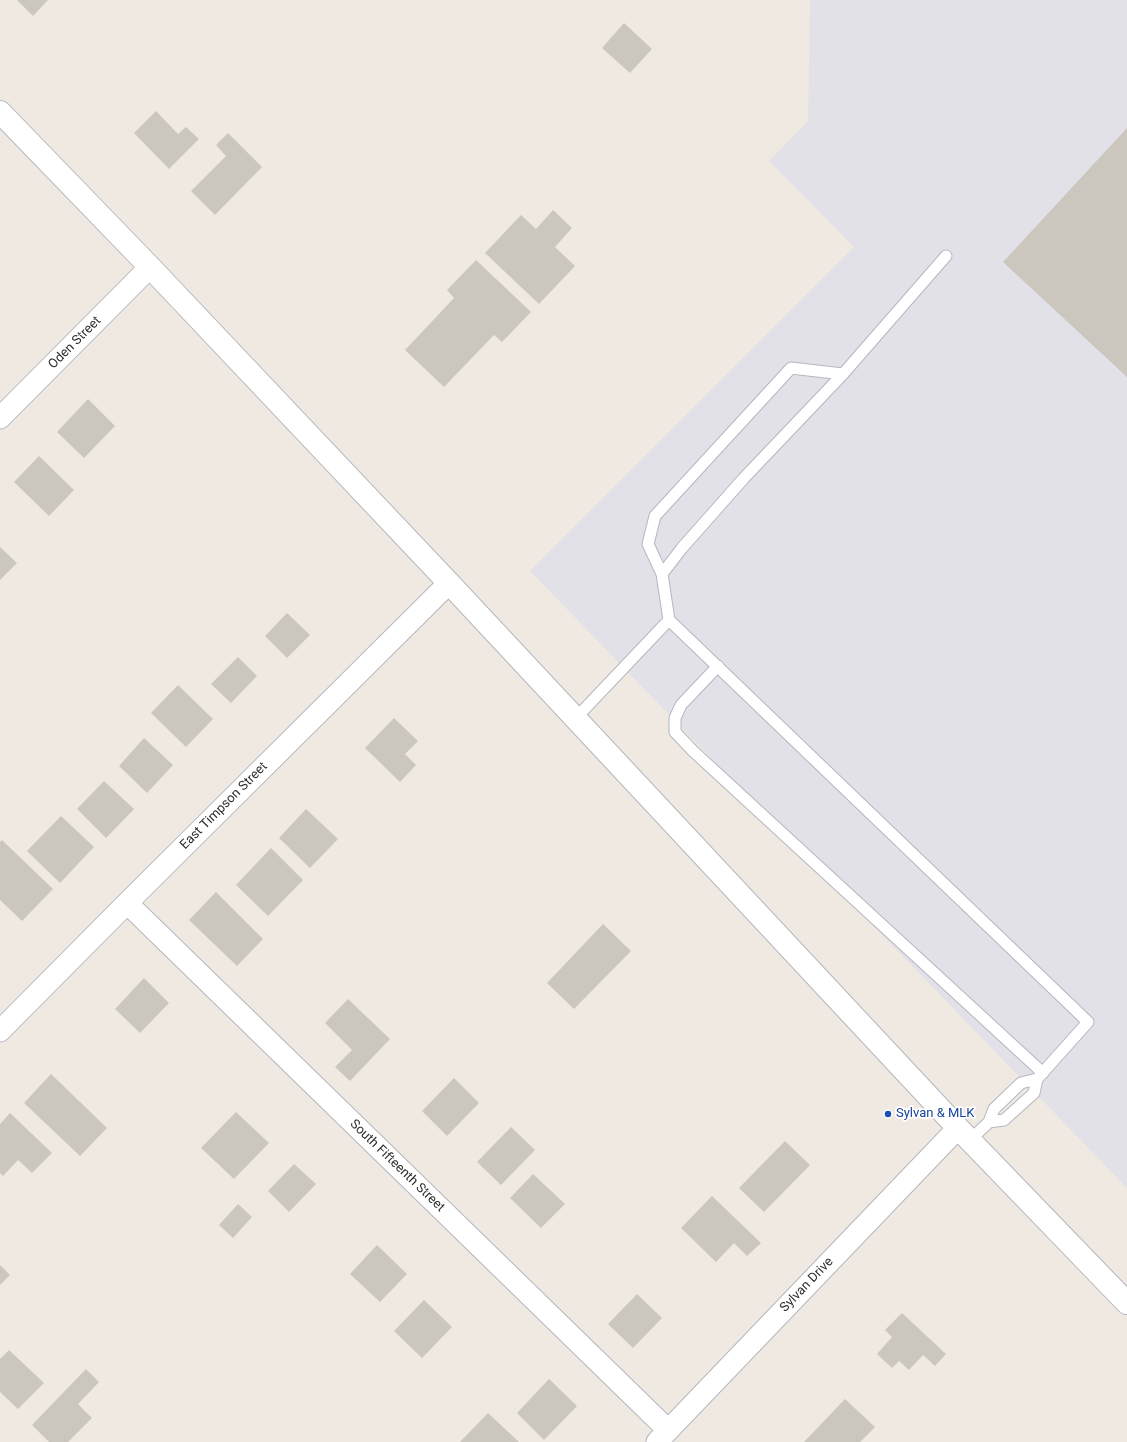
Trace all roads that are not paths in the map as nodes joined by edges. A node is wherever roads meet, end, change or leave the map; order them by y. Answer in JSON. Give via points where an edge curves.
{"nodes":[{"id":1,"x":0,"y":112,"type":"edge"},
{"id":2,"x":946,"y":256,"type":"dead end"},
{"id":3,"x":150,"y":267,"type":"junction"},
{"id":4,"x":843,"y":374,"type":"junction"},
{"id":5,"x":0,"y":418,"type":"edge"},
{"id":6,"x":662,"y":574,"type":"junction"},
{"id":7,"x":449,"y":583,"type":"junction"},
{"id":8,"x":669,"y":620,"type":"junction"},
{"id":9,"x":718,"y":666,"type":"junction"},
{"id":10,"x":575,"y":719,"type":"junction"},
{"id":11,"x":127,"y":903,"type":"junction"},
{"id":12,"x":0,"y":1032,"type":"edge"},
{"id":13,"x":1040,"y":1076,"type":"junction"},
{"id":14,"x":989,"y":1122,"type":"junction"},
{"id":15,"x":964,"y":1134,"type":"junction"},
{"id":16,"x":1127,"y":1303,"type":"edge"},
{"id":17,"x":662,"y":1436,"type":"edge"}],
"edges":[{"from":1,"to":3,"type":"street"},
{"from":2,"to":4,"type":"lane"},
{"from":3,"to":5,"type":"street","name":"Oden Street"},
{"from":3,"to":7,"type":"street"},
{"from":4,"to":6,"type":"lane","via":[[744,478]]},
{"from":4,"to":6,"type":"lane","via":[[791,368],[655,516],[648,544]]},
{"from":6,"to":8,"type":"lane"},
{"from":7,"to":10,"type":"street"},
{"from":7,"to":11,"type":"street","name":"East Timpson Street"},
{"from":8,"to":9,"type":"lane"},
{"from":8,"to":10,"type":"lane"},
{"from":9,"to":13,"type":"lane","via":[[682,705],[675,718],[675,732],[698,757]]},
{"from":9,"to":13,"type":"lane","via":[[1088,1022]]},
{"from":10,"to":15,"type":"street"},
{"from":11,"to":12,"type":"street","name":"East Timpson Street"},
{"from":11,"to":17,"type":"street","name":"South Fifteenth Street"},
{"from":13,"to":14,"type":"lane","via":[[1021,1082],[994,1109]]},
{"from":13,"to":14,"type":"lane","via":[[1034,1093],[1004,1120]]},
{"from":14,"to":15,"type":"lane"},
{"from":15,"to":16,"type":"street"},
{"from":15,"to":17,"type":"street","name":"Sylvan Drive"}]}
